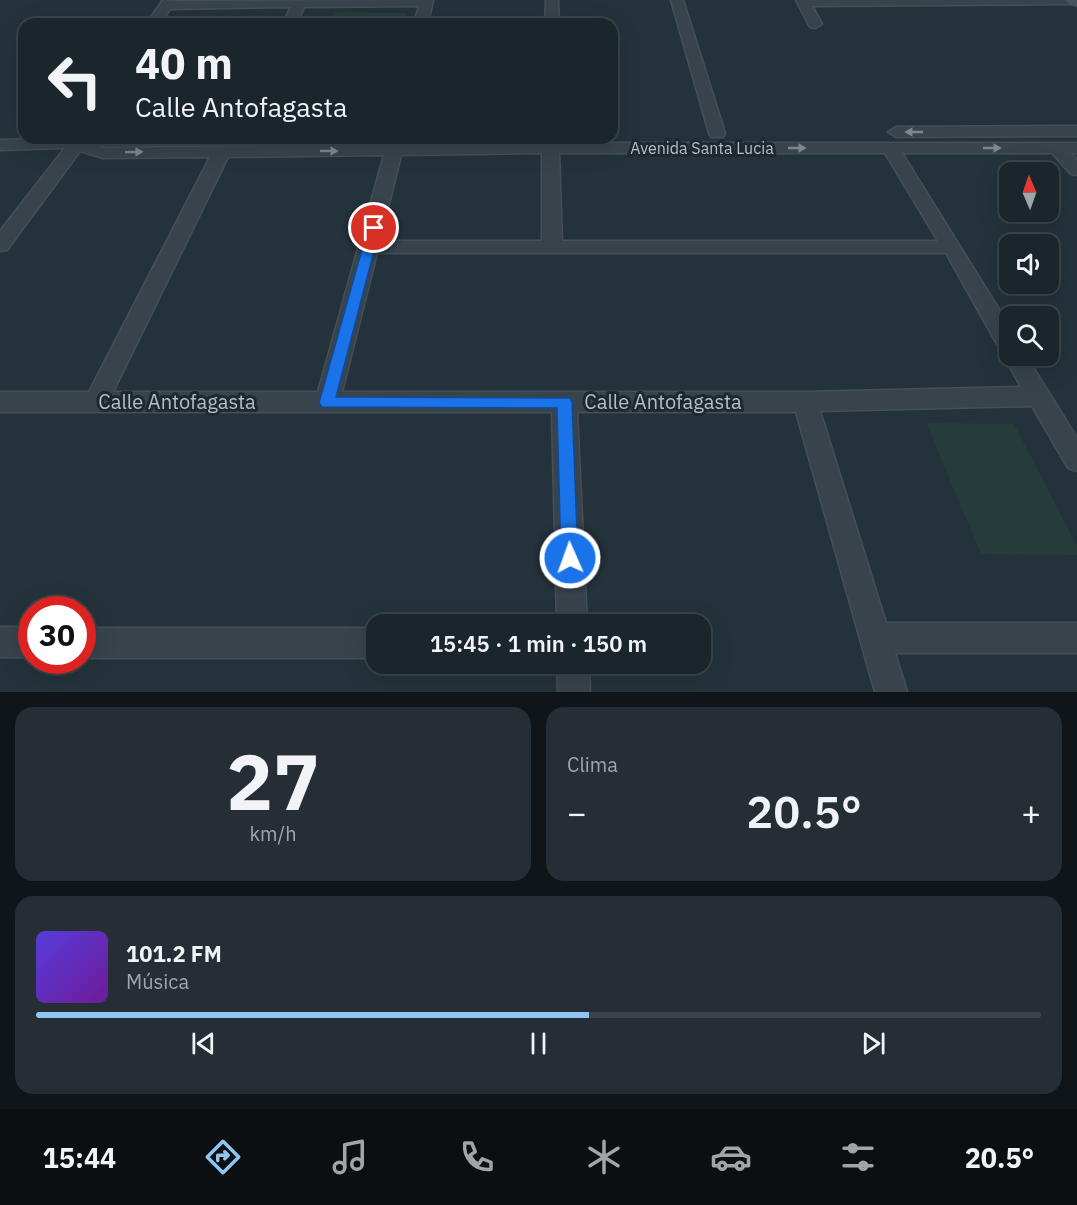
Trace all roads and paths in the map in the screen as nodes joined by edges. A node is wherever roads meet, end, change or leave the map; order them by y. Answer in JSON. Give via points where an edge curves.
{"nodes":[{"id":1,"x":552,"y":0,"type":"edge"},
{"id":2,"x":677,"y":0,"type":"edge"},
{"id":3,"x":1076,"y":0,"type":"edge"},
{"id":4,"x":426,"y":1,"type":"edge"},
{"id":5,"x":802,"y":1,"type":"edge"},
{"id":6,"x":927,"y":1,"type":"edge"},
{"id":7,"x":168,"y":2,"type":"edge"},
{"id":8,"x":300,"y":3,"type":"junction"},
{"id":9,"x":157,"y":18,"type":"edge"},
{"id":10,"x":293,"y":18,"type":"edge"},
{"id":11,"x":422,"y":18,"type":"edge"},
{"id":12,"x":552,"y":18,"type":"edge"},
{"id":13,"x":815,"y":24,"type":"dead end"},
{"id":14,"x":1077,"y":131,"type":"edge"},
{"id":15,"x":618,"y":133,"type":"edge"},
{"id":16,"x":717,"y":133,"type":"junction"},
{"id":17,"x":20,"y":144,"type":"edge"},
{"id":18,"x":77,"y":144,"type":"edge"},
{"id":19,"x":85,"y":144,"type":"edge"},
{"id":20,"x":530,"y":144,"type":"edge"},
{"id":21,"x":553,"y":144,"type":"edge"},
{"id":22,"x":618,"y":144,"type":"edge"},
{"id":23,"x":0,"y":145,"type":"edge"},
{"id":24,"x":890,"y":148,"type":"junction"},
{"id":25,"x":1057,"y":148,"type":"junction"},
{"id":26,"x":1077,"y":148,"type":"edge"},
{"id":27,"x":394,"y":150,"type":"junction"},
{"id":28,"x":222,"y":151,"type":"junction"},
{"id":29,"x":1077,"y":170,"type":"edge"},
{"id":30,"x":0,"y":245,"type":"edge"},
{"id":31,"x":552,"y":246,"type":"junction"},
{"id":32,"x":369,"y":247,"type":"junction"},
{"id":33,"x":952,"y":247,"type":"junction"},
{"id":34,"x":999,"y":327,"type":"edge"},
{"id":35,"x":1021,"y":366,"type":"edge"},
{"id":36,"x":1038,"y":396,"type":"junction"},
{"id":37,"x":0,"y":402,"type":"edge"},
{"id":38,"x":96,"y":402,"type":"junction"},
{"id":39,"x":564,"y":402,"type":"junction"},
{"id":40,"x":805,"y":402,"type":"junction"},
{"id":41,"x":327,"y":403,"type":"junction"},
{"id":42,"x":1077,"y":460,"type":"edge"},
{"id":43,"x":572,"y":614,"type":"edge"},
{"id":44,"x":875,"y":638,"type":"junction"},
{"id":45,"x":1077,"y":638,"type":"edge"},
{"id":46,"x":0,"y":642,"type":"edge"},
{"id":47,"x":18,"y":642,"type":"edge"},
{"id":48,"x":96,"y":643,"type":"edge"},
{"id":49,"x":366,"y":643,"type":"edge"},
{"id":50,"x":573,"y":674,"type":"edge"},
{"id":51,"x":574,"y":692,"type":"edge"},
{"id":52,"x":891,"y":692,"type":"edge"}],
"edges":[{"from":1,"to":12,"type":"street"},
{"from":2,"to":16,"type":"street"},
{"from":3,"to":6,"type":"street"},
{"from":4,"to":8,"type":"street"},
{"from":4,"to":11,"type":"street"},
{"from":5,"to":6,"type":"street"},
{"from":5,"to":13,"type":"street"},
{"from":7,"to":8,"type":"street"},
{"from":7,"to":9,"type":"street"},
{"from":8,"to":10,"type":"street"},
{"from":14,"to":16,"type":"street","name":"Avenida Santa Lucia","one_way":true},
{"from":15,"to":16,"type":"street","name":"Avenida Santa Lucia"},
{"from":17,"to":23,"type":"street","name":"Avenida Santa Lucia"},
{"from":18,"to":30,"type":"street"},
{"from":19,"to":28,"type":"street","name":"Avenida Santa Lucia","one_way":true,"via":[[103,153]]},
{"from":20,"to":27,"type":"street","name":"Avenida Santa Lucia"},
{"from":21,"to":31,"type":"street"},
{"from":22,"to":24,"type":"street","name":"Avenida Santa Lucia","one_way":true},
{"from":24,"to":25,"type":"street","name":"Avenida Santa Lucia","one_way":true},
{"from":24,"to":33,"type":"street"},
{"from":25,"to":26,"type":"street","name":"Avenida Santa Lucia"},
{"from":25,"to":29,"type":"street"},
{"from":28,"to":27,"type":"street","name":"Avenida Santa Lucia","one_way":true},
{"from":27,"to":32,"type":"street"},
{"from":28,"to":38,"type":"street"},
{"from":31,"to":32,"type":"street"},
{"from":31,"to":33,"type":"street"},
{"from":32,"to":41,"type":"street"},
{"from":33,"to":34,"type":"street"},
{"from":35,"to":36,"type":"street"},
{"from":36,"to":40,"type":"street","name":"Calle Antofagasta"},
{"from":36,"to":42,"type":"street"},
{"from":37,"to":38,"type":"street","name":"Calle Antofagasta"},
{"from":38,"to":41,"type":"street","name":"Calle Antofagasta"},
{"from":39,"to":40,"type":"street","name":"Calle Antofagasta"},
{"from":39,"to":41,"type":"street","name":"Calle Antofagasta"},
{"from":39,"to":43,"type":"street"},
{"from":40,"to":44,"type":"street"},
{"from":44,"to":45,"type":"street"},
{"from":44,"to":52,"type":"street"},
{"from":46,"to":47,"type":"street"},
{"from":48,"to":49,"type":"street"},
{"from":50,"to":51,"type":"street"}]}
